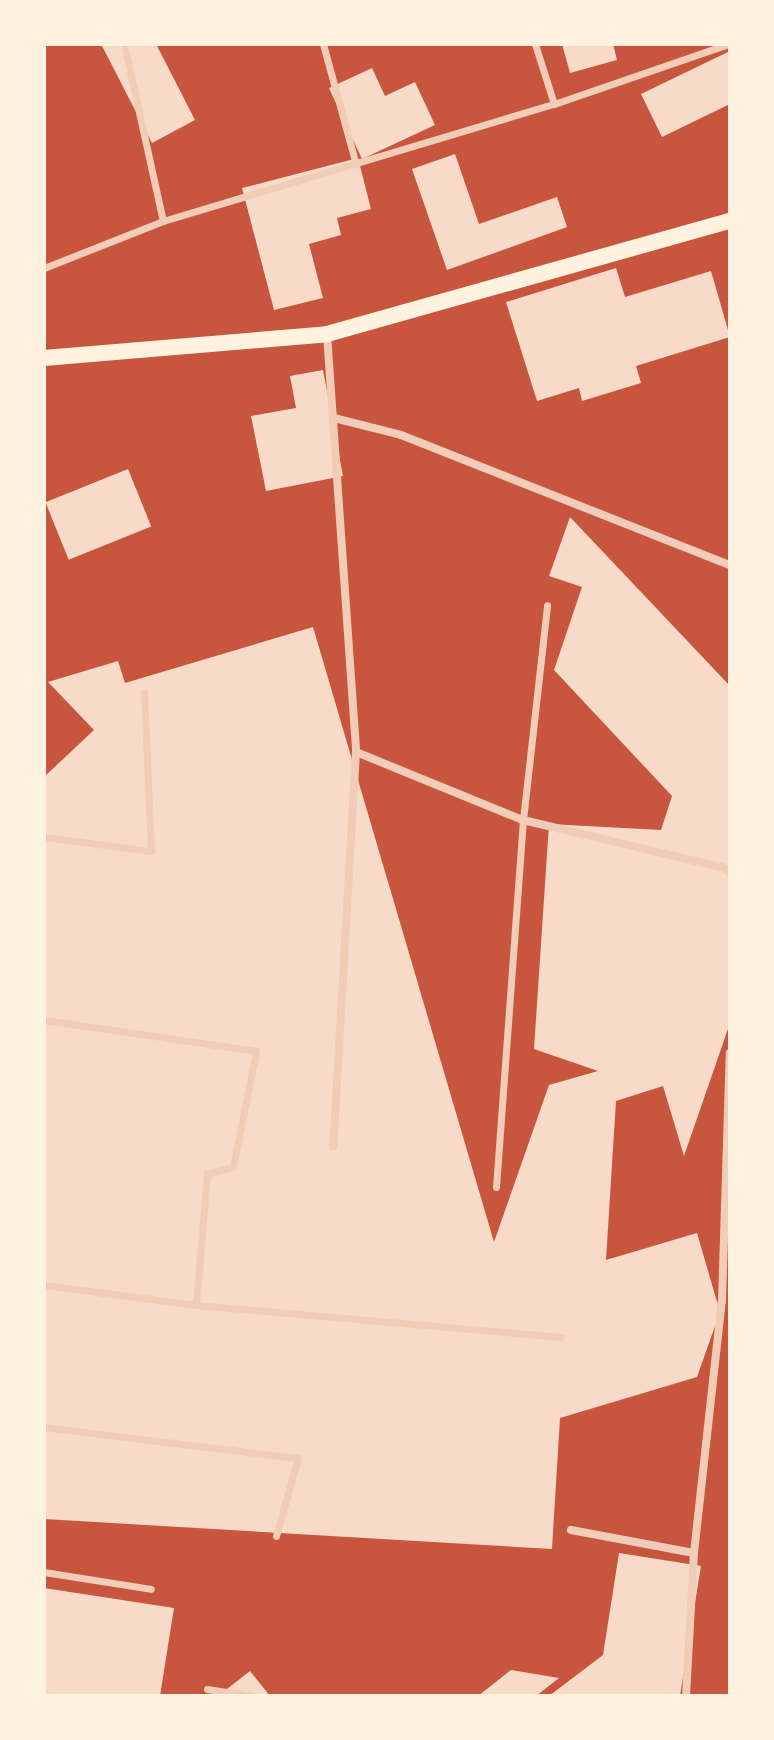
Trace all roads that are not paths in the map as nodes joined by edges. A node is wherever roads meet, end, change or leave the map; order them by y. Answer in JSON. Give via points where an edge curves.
{"nodes":[{"id":1,"x":124,"y":44,"type":"edge"},
{"id":2,"x":323,"y":44,"type":"edge"},
{"id":3,"x":535,"y":44,"type":"edge"},
{"id":4,"x":728,"y":44,"type":"edge"},
{"id":5,"x":554,"y":104,"type":"junction"},
{"id":6,"x":356,"y":165,"type":"junction"},
{"id":7,"x":163,"y":221,"type":"junction"},
{"id":8,"x":730,"y":221,"type":"edge"},
{"id":9,"x":44,"y":268,"type":"edge"},
{"id":10,"x":327,"y":334,"type":"junction"},
{"id":11,"x":44,"y":358,"type":"edge"},
{"id":12,"x":334,"y":418,"type":"junction"},
{"id":13,"x":730,"y":565,"type":"edge"},
{"id":14,"x":547,"y":605,"type":"dead end"},
{"id":15,"x":144,"y":692,"type":"dead end"},
{"id":16,"x":356,"y":752,"type":"junction"},
{"id":17,"x":523,"y":820,"type":"junction"},
{"id":18,"x":44,"y":837,"type":"edge"},
{"id":19,"x":730,"y":873,"type":"edge"},
{"id":20,"x":44,"y":1020,"type":"edge"},
{"id":21,"x":730,"y":1053,"type":"edge"},
{"id":22,"x":333,"y":1146,"type":"dead end"},
{"id":23,"x":496,"y":1187,"type":"dead end"},
{"id":24,"x":44,"y":1285,"type":"edge"},
{"id":25,"x":196,"y":1305,"type":"junction"},
{"id":26,"x":561,"y":1337,"type":"dead end"},
{"id":27,"x":44,"y":1427,"type":"edge"},
{"id":28,"x":571,"y":1530,"type":"dead end"},
{"id":29,"x":276,"y":1536,"type":"dead end"},
{"id":30,"x":694,"y":1553,"type":"junction"},
{"id":31,"x":44,"y":1572,"type":"edge"},
{"id":32,"x":151,"y":1589,"type":"dead end"},
{"id":33,"x":207,"y":1689,"type":"dead end"},
{"id":34,"x":252,"y":1696,"type":"edge"},
{"id":35,"x":686,"y":1696,"type":"edge"}],
"edges":[{"from":1,"to":7,"type":"street"},
{"from":2,"to":6,"type":"street"},
{"from":3,"to":5,"type":"street"},
{"from":4,"to":5,"type":"street"},
{"from":5,"to":6,"type":"street"},
{"from":6,"to":7,"type":"street"},
{"from":7,"to":9,"type":"street"},
{"from":8,"to":10,"type":"main road"},
{"from":10,"to":11,"type":"main road"},
{"from":10,"to":12,"type":"street"},
{"from":12,"to":13,"type":"street","via":[[401,435]]},
{"from":12,"to":16,"type":"street"},
{"from":14,"to":17,"type":"street"},
{"from":15,"to":18,"type":"street","via":[[151,851]]},
{"from":16,"to":17,"type":"street"},
{"from":16,"to":22,"type":"street"},
{"from":17,"to":19,"type":"street"},
{"from":17,"to":23,"type":"street"},
{"from":20,"to":25,"type":"street","via":[[256,1051],[233,1167],[207,1174]]},
{"from":21,"to":30,"type":"street","via":[[722,1301]]},
{"from":24,"to":25,"type":"street"},
{"from":25,"to":26,"type":"street"},
{"from":27,"to":29,"type":"street","via":[[298,1458]]},
{"from":28,"to":30,"type":"street"},
{"from":30,"to":35,"type":"street"},
{"from":31,"to":32,"type":"street"},
{"from":33,"to":34,"type":"street"}]}
